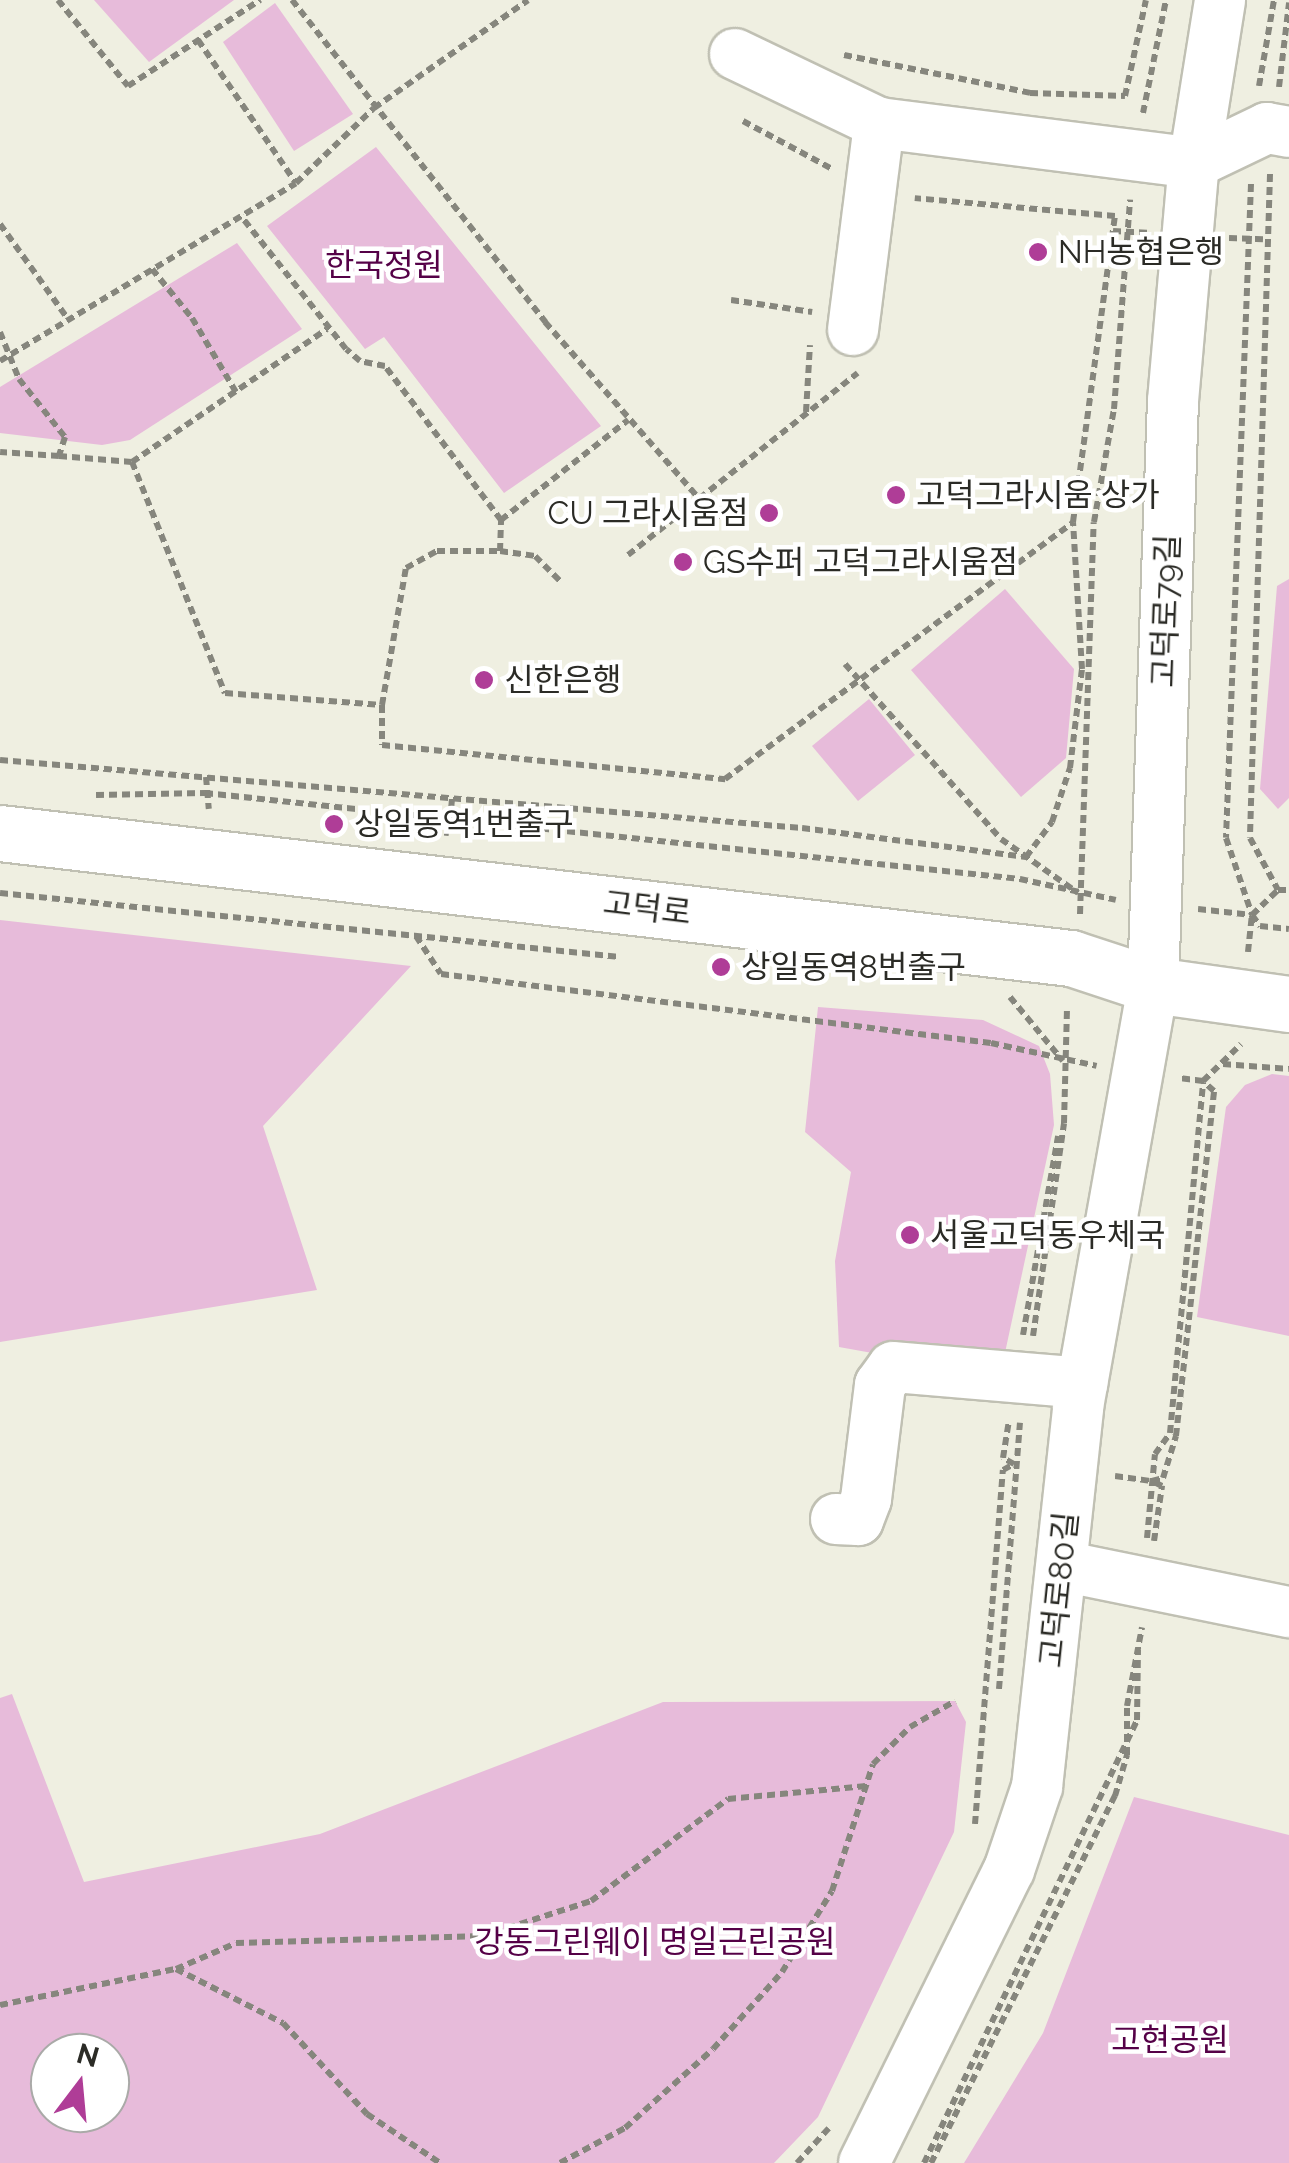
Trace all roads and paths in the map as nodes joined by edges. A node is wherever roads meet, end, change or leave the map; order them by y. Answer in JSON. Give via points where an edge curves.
{"nodes":[{"id":1,"x":58,"y":0,"type":"edge"},
{"id":2,"x":260,"y":0,"type":"edge"},
{"id":3,"x":292,"y":0,"type":"edge"},
{"id":4,"x":528,"y":0,"type":"edge"},
{"id":5,"x":1146,"y":0,"type":"edge"},
{"id":6,"x":1166,"y":0,"type":"edge"},
{"id":7,"x":1220,"y":0,"type":"edge"},
{"id":8,"x":1274,"y":0,"type":"edge"},
{"id":9,"x":1289,"y":3,"type":"edge"},
{"id":10,"x":198,"y":40,"type":"junction"},
{"id":11,"x":829,"y":49,"type":"dead end"},
{"id":12,"x":735,"y":54,"type":"dead end"},
{"id":13,"x":374,"y":108,"type":"junction"},
{"id":14,"x":744,"y":121,"type":"dead end"},
{"id":15,"x":880,"y":122,"type":"junction"},
{"id":16,"x":1273,"y":132,"type":"edge"},
{"id":17,"x":1134,"y":156,"type":"junction"},
{"id":18,"x":1194,"y":163,"type":"junction"},
{"id":19,"x":296,"y":183,"type":"junction"},
{"id":20,"x":841,"y":183,"type":"dead end"},
{"id":21,"x":914,"y":212,"type":"dead end"},
{"id":22,"x":241,"y":216,"type":"junction"},
{"id":23,"x":0,"y":224,"type":"edge"},
{"id":24,"x":152,"y":269,"type":"junction"},
{"id":25,"x":813,"y":296,"type":"dead end"},
{"id":26,"x":731,"y":300,"type":"dead end"},
{"id":27,"x":68,"y":320,"type":"junction"},
{"id":28,"x":328,"y":329,"type":"junction"},
{"id":29,"x":0,"y":332,"type":"edge"},
{"id":30,"x":842,"y":337,"type":"junction"},
{"id":31,"x":13,"y":353,"type":"junction"},
{"id":32,"x":0,"y":361,"type":"edge"},
{"id":33,"x":236,"y":392,"type":"junction"},
{"id":34,"x":806,"y":413,"type":"junction"},
{"id":35,"x":628,"y":420,"type":"junction"},
{"id":36,"x":0,"y":452,"type":"edge"},
{"id":37,"x":59,"y":456,"type":"junction"},
{"id":38,"x":132,"y":462,"type":"junction"},
{"id":39,"x":698,"y":498,"type":"junction"},
{"id":40,"x":501,"y":520,"type":"junction"},
{"id":41,"x":718,"y":520,"type":"dead end"},
{"id":42,"x":1073,"y":522,"type":"junction"},
{"id":43,"x":500,"y":551,"type":"junction"},
{"id":44,"x":628,"y":555,"type":"dead end"},
{"id":45,"x":561,"y":582,"type":"dead end"},
{"id":46,"x":845,"y":664,"type":"dead end"},
{"id":47,"x":857,"y":678,"type":"junction"},
{"id":48,"x":382,"y":705,"type":"junction"},
{"id":49,"x":0,"y":760,"type":"edge"},
{"id":50,"x":206,"y":777,"type":"junction"},
{"id":51,"x":205,"y":793,"type":"junction"},
{"id":52,"x":81,"y":796,"type":"dead end"},
{"id":53,"x":452,"y":798,"type":"junction"},
{"id":54,"x":222,"y":810,"type":"dead end"},
{"id":55,"x":450,"y":818,"type":"junction"},
{"id":56,"x":392,"y":828,"type":"dead end"},
{"id":57,"x":0,"y":832,"type":"edge"},
{"id":58,"x":1026,"y":856,"type":"junction"},
{"id":59,"x":1278,"y":890,"type":"junction"},
{"id":60,"x":1289,"y":890,"type":"edge"},
{"id":61,"x":0,"y":893,"type":"edge"},
{"id":62,"x":1084,"y":897,"type":"junction"},
{"id":63,"x":1252,"y":916,"type":"junction"},
{"id":64,"x":1289,"y":928,"type":"edge"},
{"id":65,"x":1153,"y":986,"type":"junction"},
{"id":66,"x":992,"y":994,"type":"dead end"},
{"id":67,"x":1289,"y":1004,"type":"edge"},
{"id":68,"x":1241,"y":1046,"type":"dead end"},
{"id":69,"x":1063,"y":1061,"type":"junction"},
{"id":70,"x":1222,"y":1064,"type":"junction"},
{"id":71,"x":1289,"y":1070,"type":"edge"},
{"id":72,"x":1021,"y":1378,"type":"junction"},
{"id":73,"x":1082,"y":1383,"type":"junction"},
{"id":74,"x":1014,"y":1464,"type":"junction"},
{"id":75,"x":836,"y":1519,"type":"dead end"},
{"id":76,"x":1062,"y":1566,"type":"junction"},
{"id":77,"x":1145,"y":1583,"type":"junction"},
{"id":78,"x":1289,"y":1612,"type":"edge"},
{"id":79,"x":999,"y":1694,"type":"dead end"},
{"id":80,"x":955,"y":1701,"type":"dead end"},
{"id":81,"x":1127,"y":1740,"type":"junction"},
{"id":82,"x":992,"y":1767,"type":"dead end"},
{"id":83,"x":866,"y":1786,"type":"junction"},
{"id":84,"x":975,"y":1830,"type":"dead end"},
{"id":85,"x":982,"y":1836,"type":"dead end"},
{"id":86,"x":176,"y":1969,"type":"junction"},
{"id":87,"x":0,"y":2005,"type":"edge"},
{"id":88,"x":980,"y":2053,"type":"junction"},
{"id":89,"x":836,"y":2120,"type":"dead end"},
{"id":90,"x":440,"y":2163,"type":"edge"},
{"id":91,"x":560,"y":2163,"type":"edge"},
{"id":92,"x":797,"y":2163,"type":"edge"},
{"id":93,"x":864,"y":2163,"type":"edge"},
{"id":94,"x":928,"y":2163,"type":"edge"}],
"edges":[{"from":1,"to":10,"type":"path","via":[[128,86]]},
{"from":2,"to":10,"type":"path"},
{"from":3,"to":13,"type":"path"},
{"from":4,"to":13,"type":"path"},
{"from":5,"to":11,"type":"path","via":[[1125,96],[1030,93]]},
{"from":6,"to":17,"type":"path"},
{"from":7,"to":18,"type":"street","name":"고덕로79길"},
{"from":8,"to":16,"type":"path"},
{"from":9,"to":16,"type":"path"},
{"from":10,"to":19,"type":"path"},
{"from":12,"to":15,"type":"street"},
{"from":13,"to":19,"type":"path"},
{"from":13,"to":35,"type":"path"},
{"from":14,"to":20,"type":"path","via":[[834,170]]},
{"from":15,"to":17,"type":"street"},
{"from":15,"to":30,"type":"street"},
{"from":16,"to":18,"type":"street"},
{"from":16,"to":59,"type":"path","via":[[1264,240],[1250,838]]},
{"from":16,"to":63,"type":"path","via":[[1226,838]]},
{"from":17,"to":18,"type":"street"},
{"from":17,"to":62,"type":"path","via":[[1114,409],[1094,522]]},
{"from":18,"to":65,"type":"street","name":"고덕로79길","via":[[1172,401]]},
{"from":19,"to":22,"type":"path"},
{"from":21,"to":42,"type":"path","via":[[915,195],[1116,216]]},
{"from":22,"to":24,"type":"path"},
{"from":22,"to":28,"type":"path"},
{"from":23,"to":27,"type":"path"},
{"from":24,"to":27,"type":"path"},
{"from":24,"to":33,"type":"path","via":[[192,318]]},
{"from":25,"to":30,"type":"path"},
{"from":26,"to":30,"type":"path"},
{"from":27,"to":31,"type":"path"},
{"from":28,"to":33,"type":"path"},
{"from":28,"to":40,"type":"path","via":[[360,361],[385,366]]},
{"from":29,"to":31,"type":"path"},
{"from":30,"to":34,"type":"path"},
{"from":30,"to":34,"type":"path"},
{"from":31,"to":32,"type":"path"},
{"from":31,"to":37,"type":"path","via":[[19,379],[65,437]]},
{"from":33,"to":38,"type":"path"},
{"from":34,"to":39,"type":"path"},
{"from":35,"to":39,"type":"path"},
{"from":35,"to":40,"type":"path"},
{"from":36,"to":37,"type":"path"},
{"from":37,"to":38,"type":"path"},
{"from":38,"to":48,"type":"path","via":[[225,692]]},
{"from":39,"to":41,"type":"path"},
{"from":39,"to":44,"type":"path"},
{"from":40,"to":43,"type":"path"},
{"from":42,"to":47,"type":"path"},
{"from":42,"to":58,"type":"path","via":[[1082,669],[1070,768],[1052,822]]},
{"from":43,"to":45,"type":"path","via":[[535,556]]},
{"from":43,"to":48,"type":"path","via":[[437,551],[406,568]]},
{"from":46,"to":47,"type":"path"},
{"from":47,"to":48,"type":"path","via":[[724,779],[382,746]]},
{"from":47,"to":58,"type":"path","via":[[1001,839]]},
{"from":49,"to":50,"type":"path"},
{"from":50,"to":51,"type":"path"},
{"from":50,"to":53,"type":"path"},
{"from":51,"to":52,"type":"path"},
{"from":51,"to":54,"type":"path","via":[[204,808]]},
{"from":51,"to":55,"type":"path"},
{"from":53,"to":55,"type":"path"},
{"from":53,"to":58,"type":"path","via":[[802,828]]},
{"from":55,"to":56,"type":"path","via":[[449,833]]},
{"from":55,"to":62,"type":"path","via":[[1020,878]]},
{"from":57,"to":65,"type":"main road","name":"고덕로","via":[[1071,958]]},
{"from":58,"to":62,"type":"path"},
{"from":59,"to":60,"type":"path"},
{"from":59,"to":63,"type":"path"},
{"from":61,"to":69,"type":"path","via":[[416,936],[441,974],[991,1043]]},
{"from":63,"to":64,"type":"path","via":[[1260,926]]},
{"from":65,"to":67,"type":"main road","name":"고덕로"},
{"from":65,"to":73,"type":"street","name":"고덕로80길"},
{"from":66,"to":69,"type":"path","via":[[1008,996]]},
{"from":68,"to":70,"type":"path"},
{"from":69,"to":72,"type":"path","via":[[1064,1123]]},
{"from":70,"to":71,"type":"path"},
{"from":70,"to":77,"type":"path","via":[[1203,1082],[1170,1433],[1155,1454]]},
{"from":72,"to":73,"type":"street"},
{"from":72,"to":74,"type":"path"},
{"from":72,"to":75,"type":"street","via":[[893,1367],[880,1384],[866,1499],[858,1520]]},
{"from":73,"to":76,"type":"street","name":"고덕로80길"},
{"from":74,"to":79,"type":"path"},
{"from":74,"to":84,"type":"path","via":[[1003,1470]]},
{"from":76,"to":77,"type":"street"},
{"from":76,"to":93,"type":"street","name":"고덕로80길","via":[[1037,1787],[1009,1870]]},
{"from":77,"to":78,"type":"street"},
{"from":77,"to":81,"type":"path","via":[[1137,1720]]},
{"from":80,"to":83,"type":"path","via":[[891,1742]]},
{"from":81,"to":88,"type":"path"},
{"from":81,"to":88,"type":"path","via":[[1115,1796],[987,2052]]},
{"from":82,"to":85,"type":"path"},
{"from":83,"to":86,"type":"path","via":[[728,1798],[591,1901],[483,1936],[236,1943]]},
{"from":83,"to":91,"type":"path","via":[[832,1891],[782,1972],[714,2049],[625,2128]]},
{"from":86,"to":87,"type":"path"},
{"from":86,"to":90,"type":"path","via":[[283,2024],[367,2114]]},
{"from":88,"to":94,"type":"path"},
{"from":89,"to":92,"type":"path"}]}
